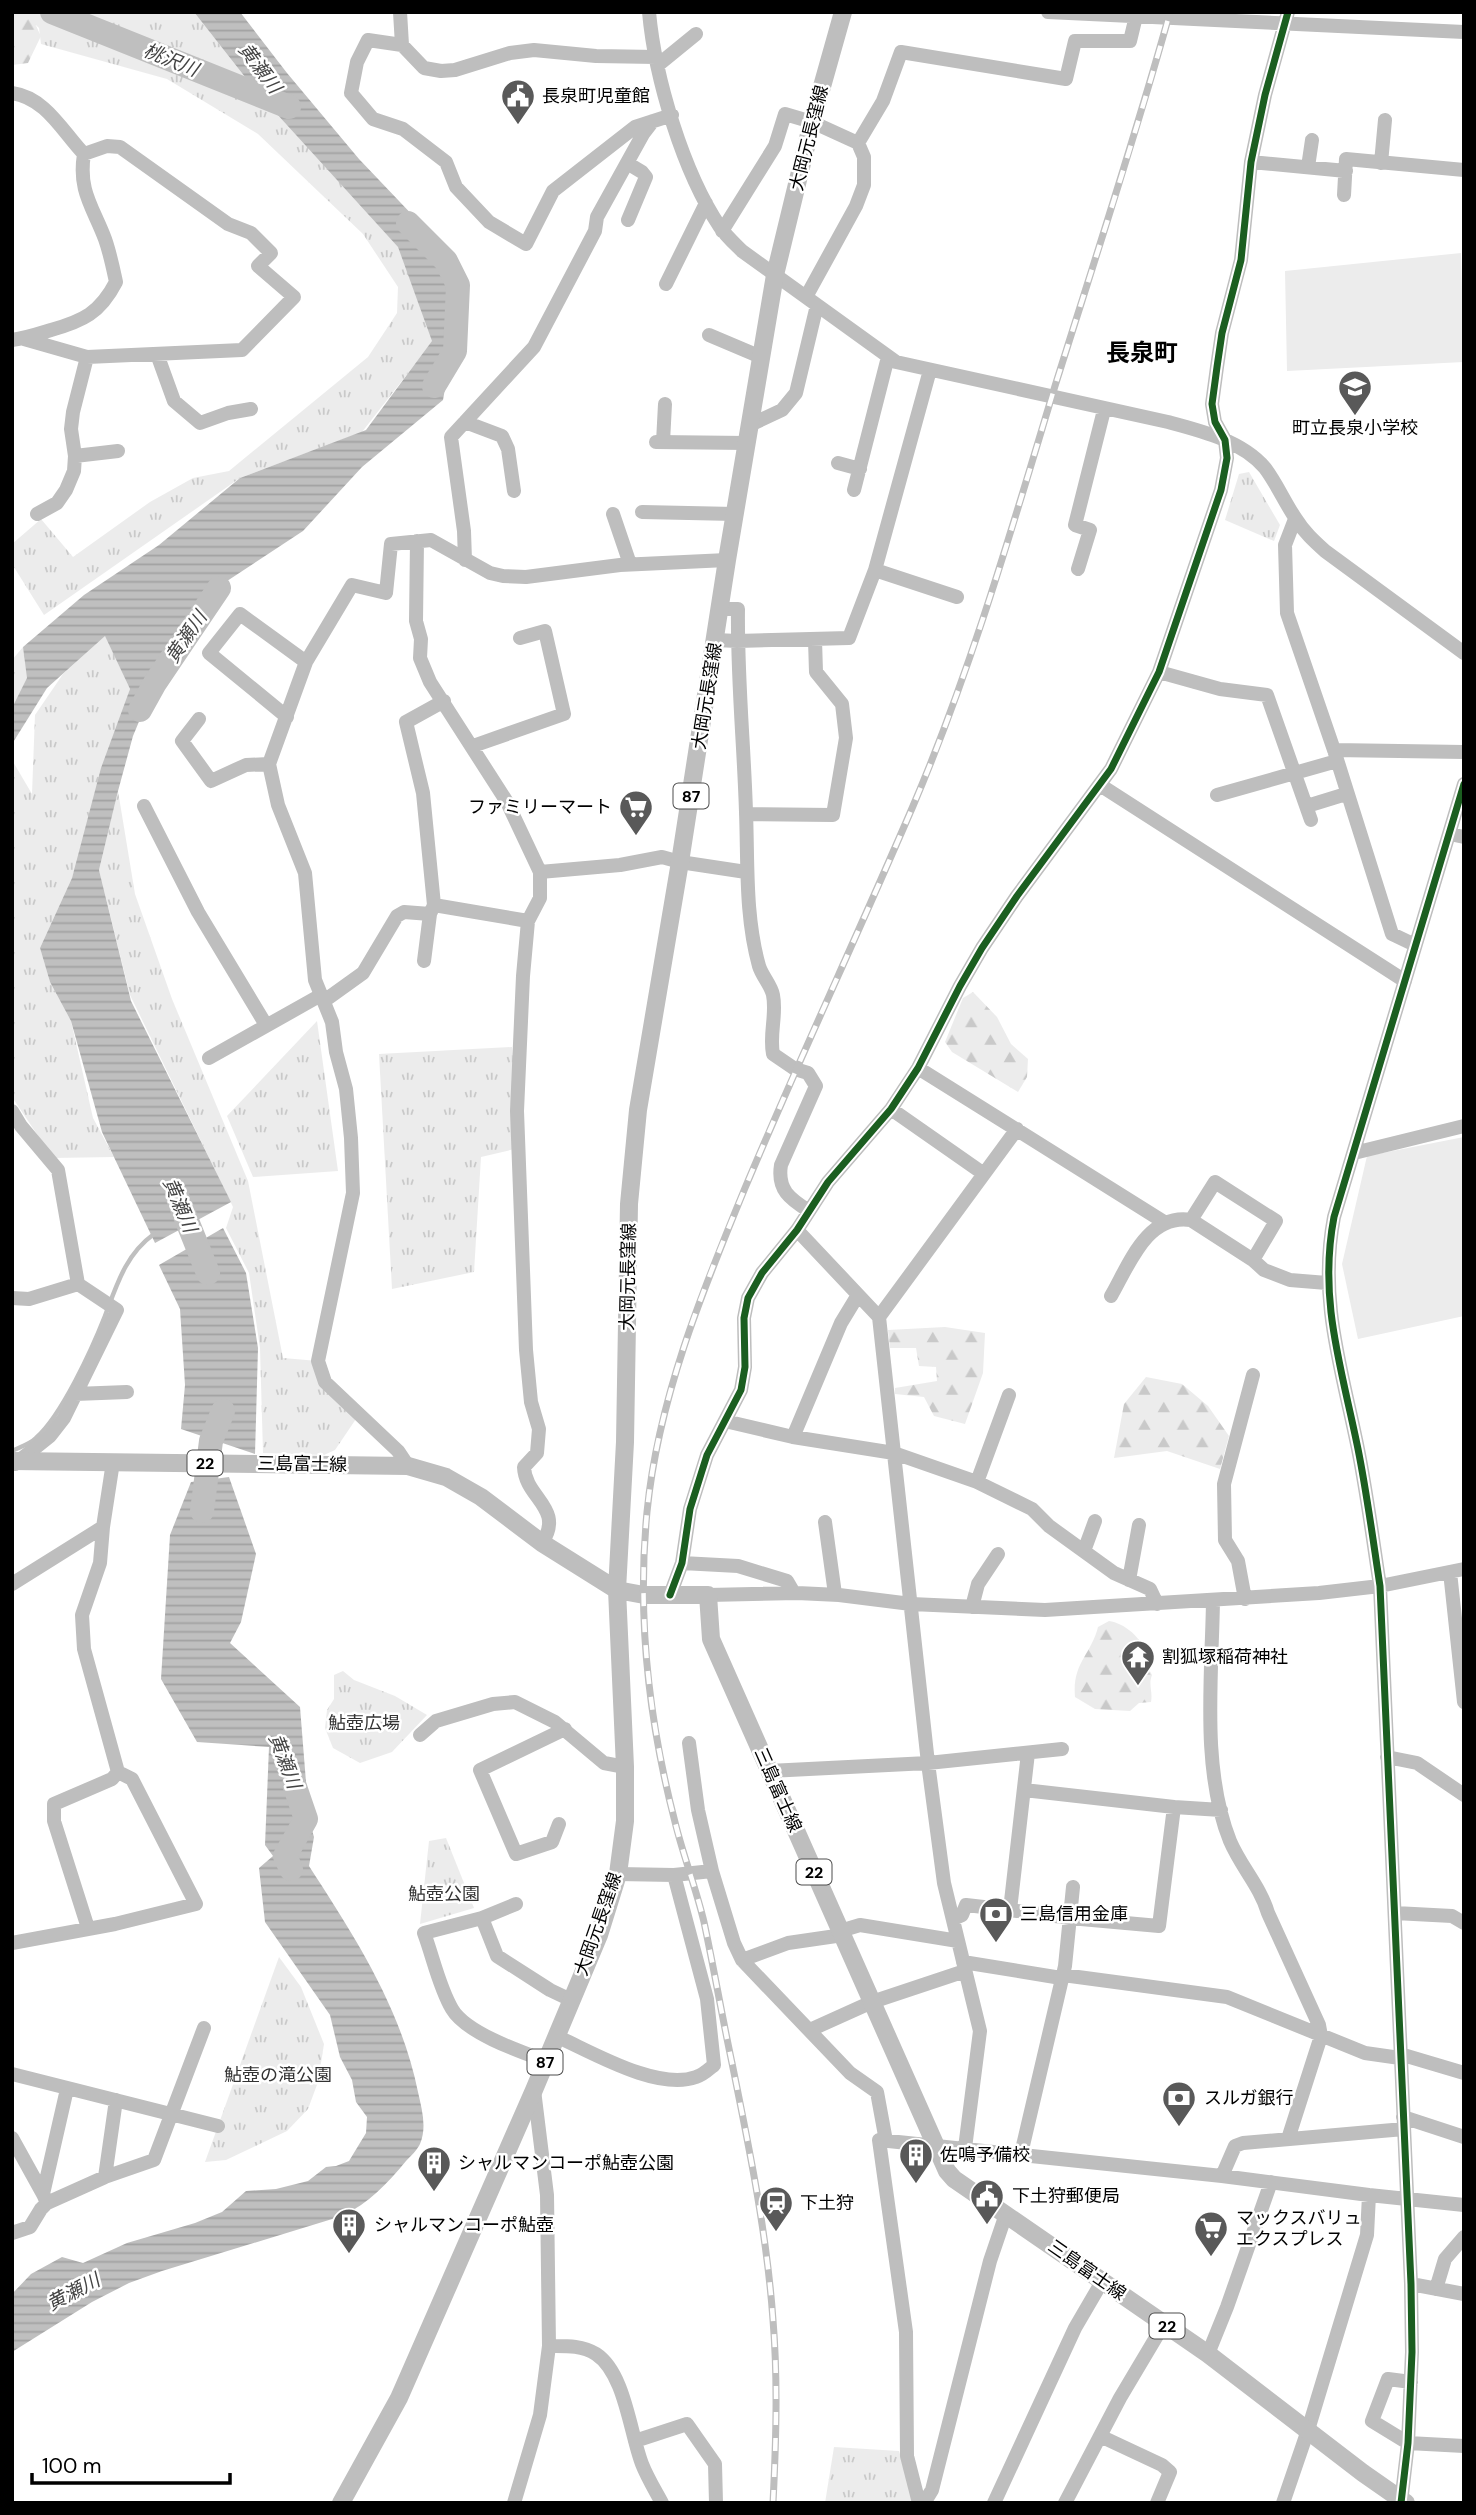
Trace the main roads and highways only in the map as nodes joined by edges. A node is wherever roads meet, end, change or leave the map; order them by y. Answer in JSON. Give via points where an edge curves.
{"nodes":[{"id":1,"x":843,"y":12,"type":"edge"},
{"id":2,"x":14,"y":1463,"type":"edge"},
{"id":3,"x":617,"y":1590,"type":"junction"},
{"id":4,"x":1403,"y":2502,"type":"edge"},
{"id":5,"x":341,"y":2503,"type":"edge"}],
"edges":[{"from":1,"to":3,"type":"main road","name":"大岡元長窪線","number":"87","via":[[775,275],[638,1110],[629,1204]]},
{"from":2,"to":3,"type":"main road","name":"三島富士線","number":"22","via":[[408,1466],[446,1477],[481,1497],[542,1543]]},
{"from":3,"to":4,"type":"main road","name":"三島富士線","number":"22","via":[[643,1595],[708,1595],[711,1639],[947,2171],[1208,2354]]},
{"from":3,"to":5,"type":"main road","name":"大岡元長窪線","number":"87","via":[[625,1767],[625,1822],[618,1874],[599,1935],[400,2399]]}]}
